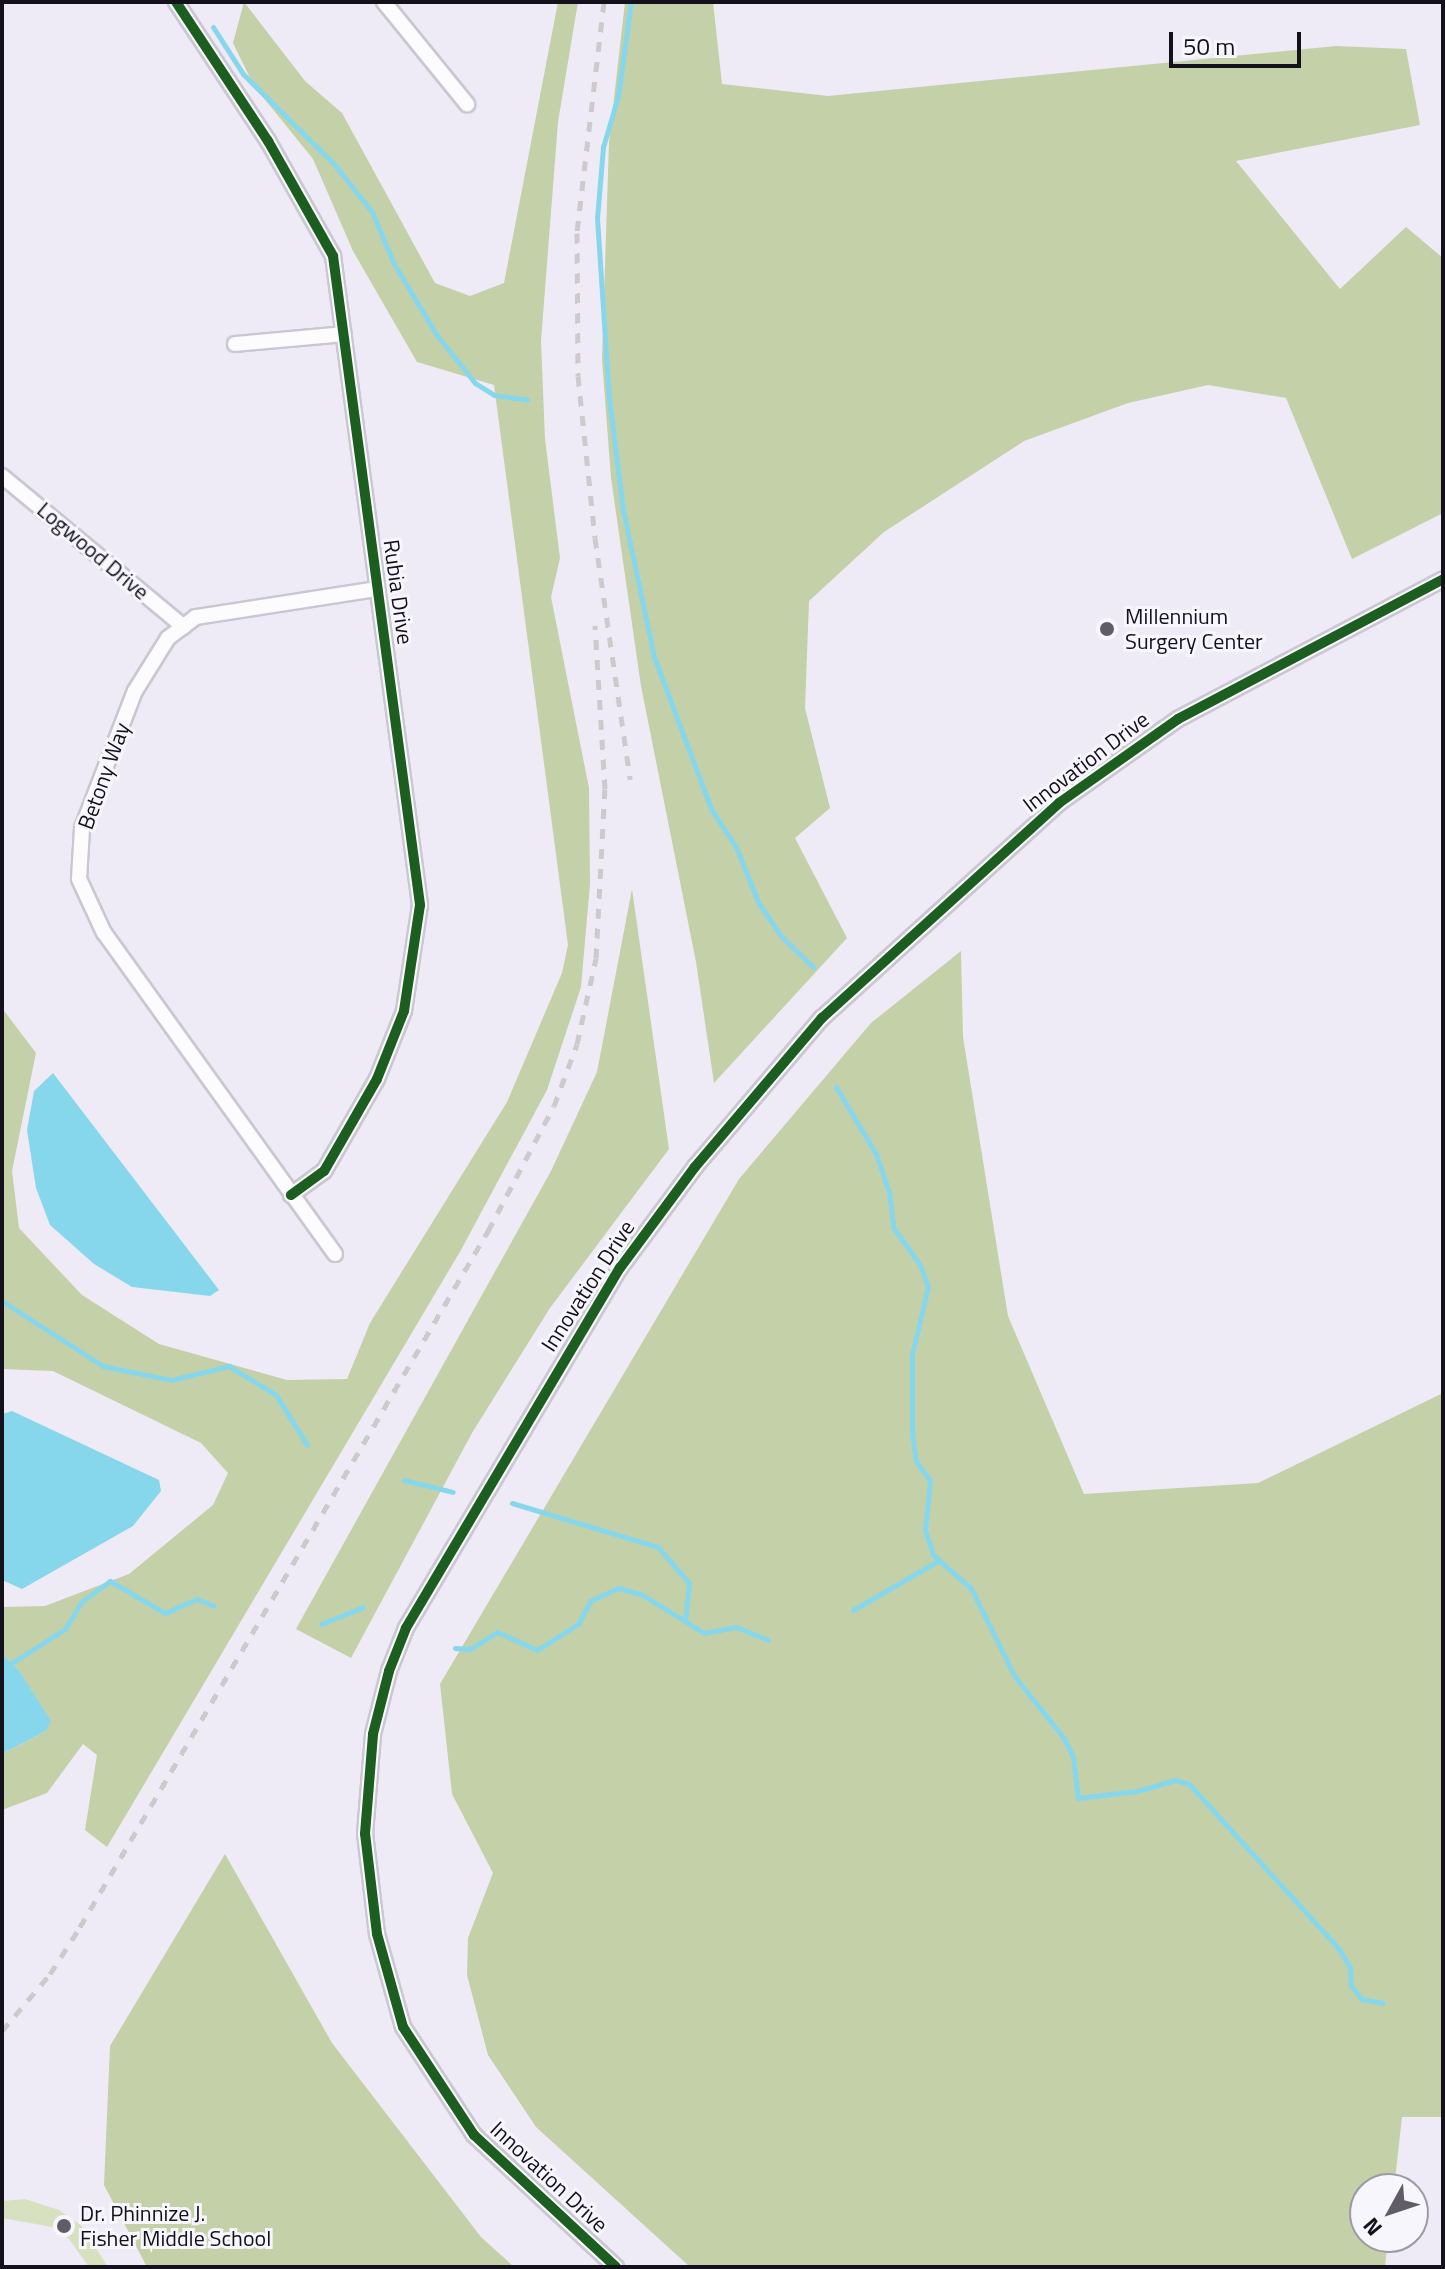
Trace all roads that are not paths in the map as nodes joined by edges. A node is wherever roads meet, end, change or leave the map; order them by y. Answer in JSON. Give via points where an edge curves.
{"nodes":[{"id":1,"x":176,"y":2,"type":"edge"},
{"id":2,"x":384,"y":2,"type":"edge"},
{"id":3,"x":467,"y":104,"type":"dead end"},
{"id":4,"x":344,"y":334,"type":"junction"},
{"id":5,"x":235,"y":344,"type":"dead end"},
{"id":6,"x":5,"y":484,"type":"edge"},
{"id":7,"x":1443,"y":579,"type":"edge"},
{"id":8,"x":377,"y":589,"type":"junction"},
{"id":9,"x":184,"y":627,"type":"junction"},
{"id":10,"x":291,"y":1195,"type":"junction"},
{"id":11,"x":335,"y":1254,"type":"dead end"},
{"id":12,"x":616,"y":2267,"type":"edge"}],
"edges":[{"from":1,"to":4,"type":"street","name":"Rubia Drive","via":[[268,141],[333,256]]},
{"from":2,"to":3,"type":"street"},
{"from":4,"to":5,"type":"street"},
{"from":4,"to":8,"type":"street","name":"Rubia Drive"},
{"from":6,"to":9,"type":"street","name":"Logwood Drive"},
{"from":7,"to":12,"type":"street","name":"Innovation Drive","via":[[1166,727],[1059,803],[822,1018],[695,1167],[620,1268],[406,1628],[373,1734],[365,1834],[377,1934],[403,2027],[474,2135]]},
{"from":8,"to":9,"type":"street","name":"Betony Way","via":[[196,617]]},
{"from":8,"to":10,"type":"street","name":"Rubia Drive","via":[[420,905],[404,1011],[377,1079],[324,1171]]},
{"from":9,"to":10,"type":"street","name":"Betony Way","via":[[168,638],[135,691],[82,828],[79,879],[104,933]]},
{"from":10,"to":11,"type":"street","name":"Betony Way"}]}
